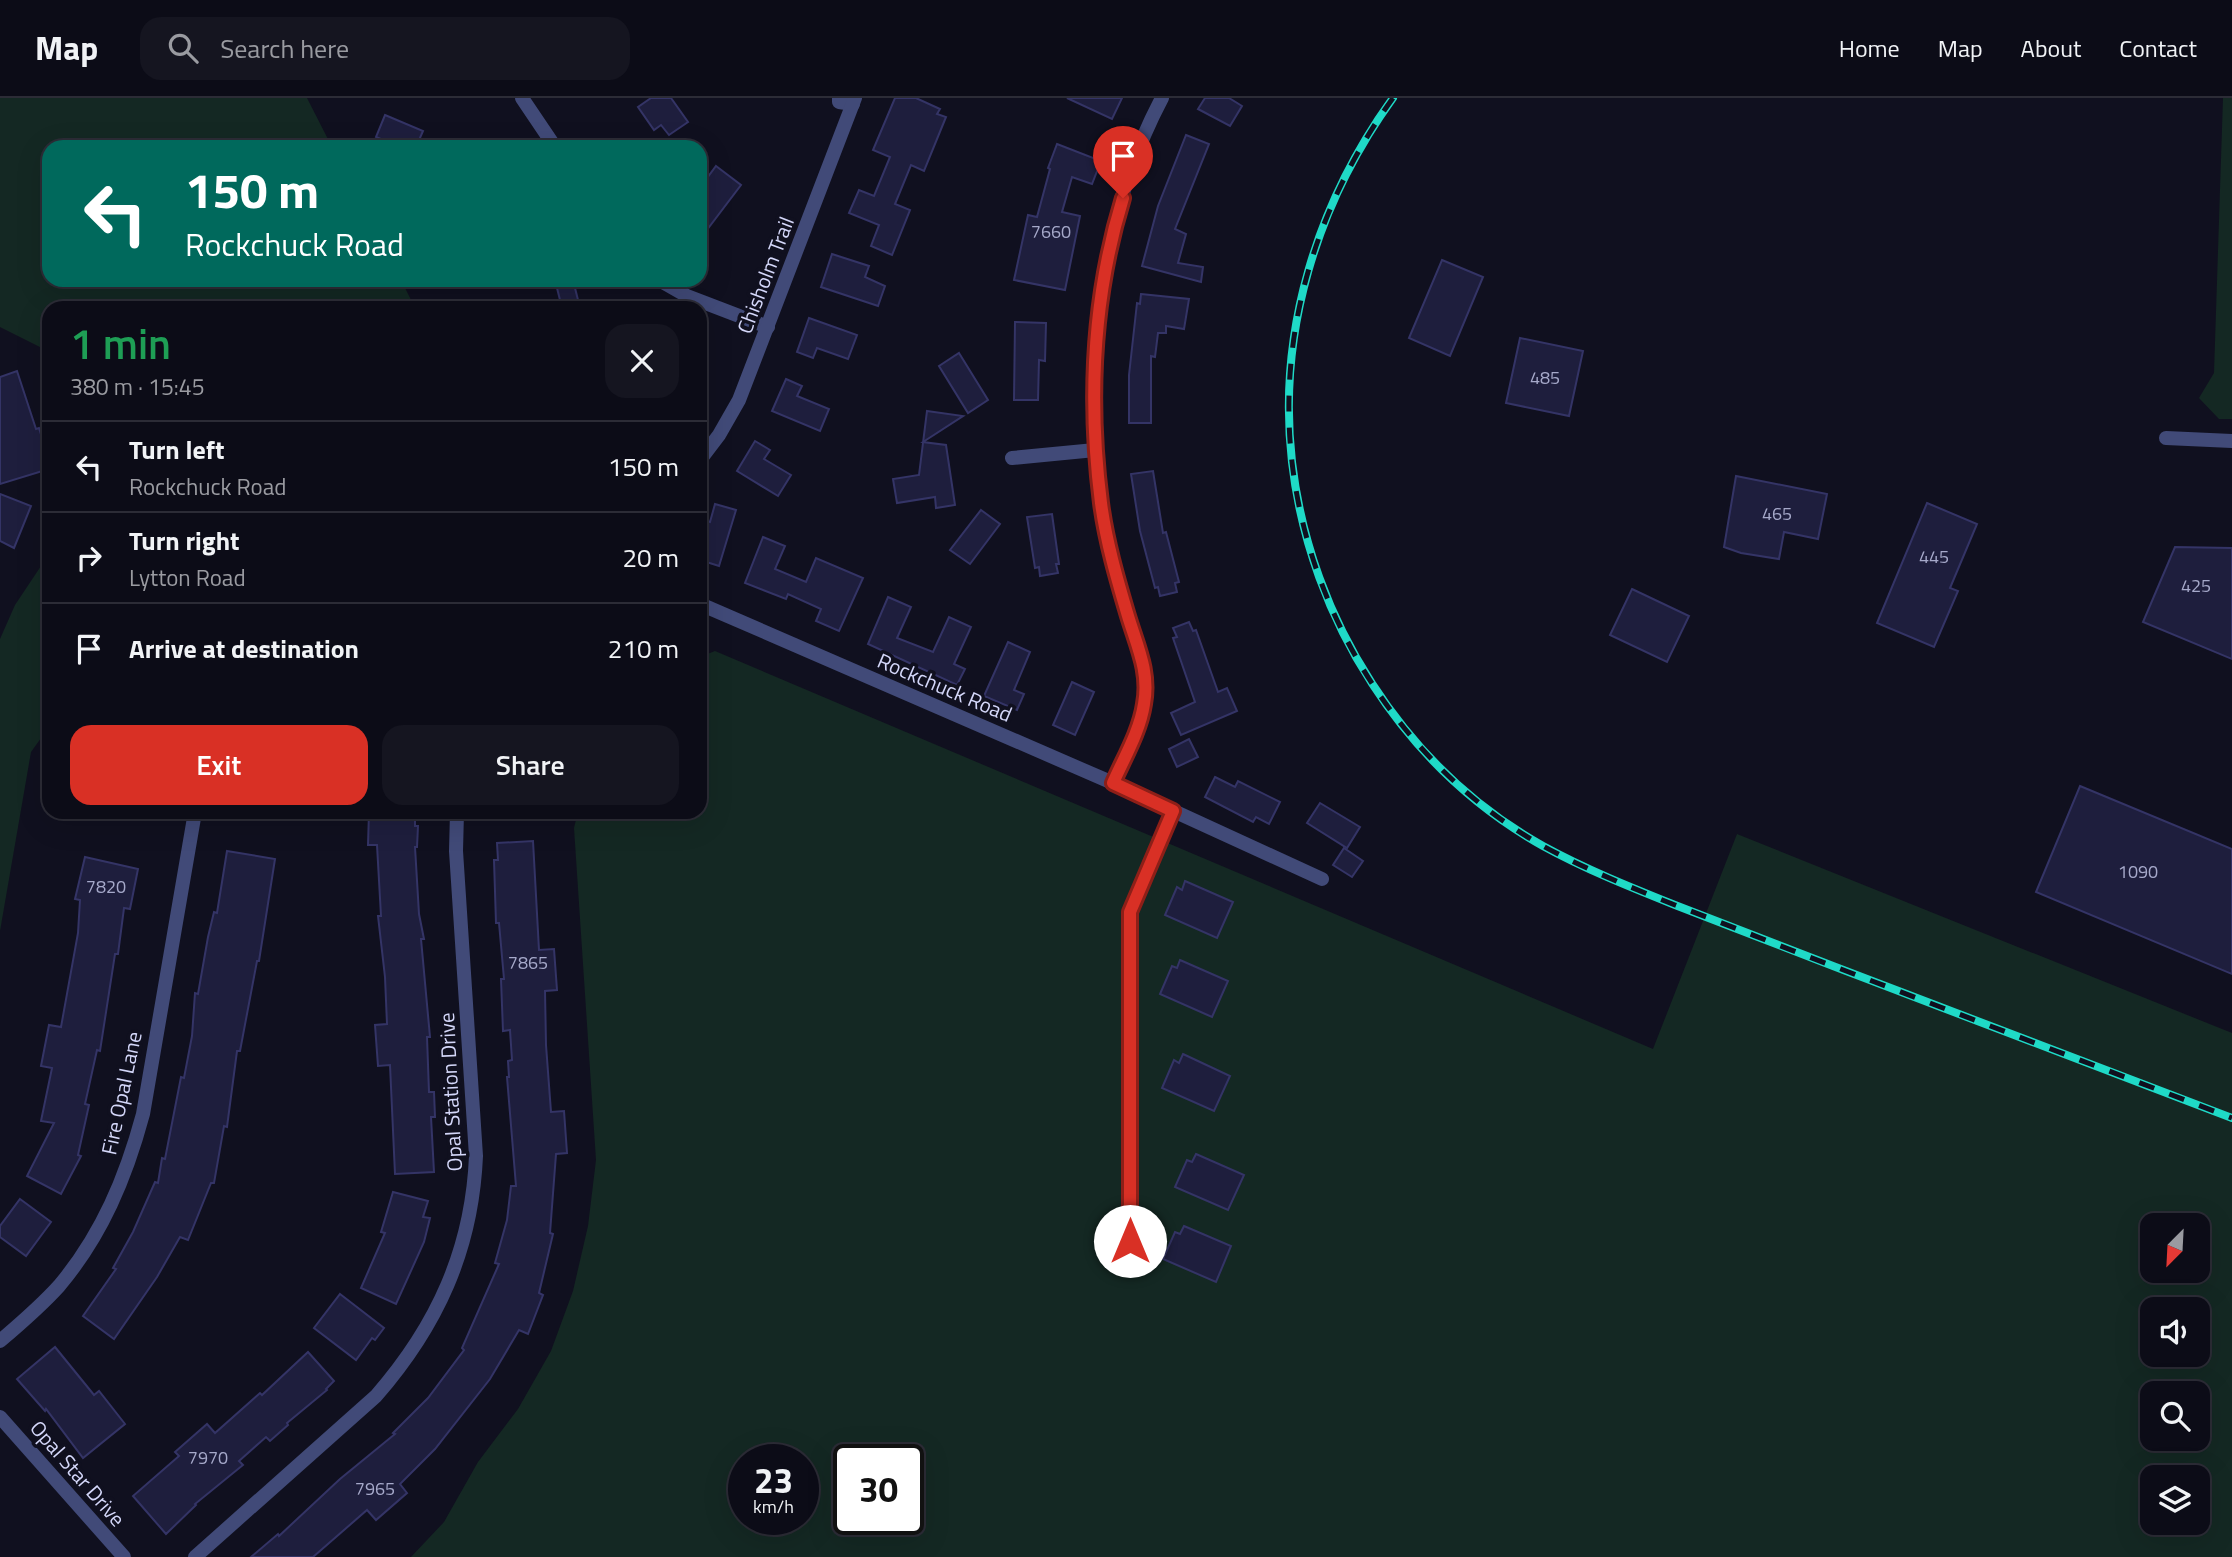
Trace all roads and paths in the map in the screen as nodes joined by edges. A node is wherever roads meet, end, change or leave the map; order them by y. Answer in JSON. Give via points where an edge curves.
{"nodes":[{"id":1,"x":522,"y":98,"type":"edge"},
{"id":2,"x":1161,"y":98,"type":"edge"},
{"id":3,"x":849,"y":100,"type":"edge"},
{"id":4,"x":550,"y":140,"type":"edge"},
{"id":5,"x":671,"y":287,"type":"edge"},
{"id":6,"x":700,"y":301,"type":"edge"},
{"id":7,"x":707,"y":304,"type":"edge"},
{"id":8,"x":768,"y":327,"type":"junction"},
{"id":9,"x":2166,"y":438,"type":"dead end"},
{"id":10,"x":2232,"y":441,"type":"edge"},
{"id":11,"x":1095,"y":450,"type":"junction"},
{"id":12,"x":707,"y":451,"type":"edge"},
{"id":13,"x":1012,"y":458,"type":"dead end"},
{"id":14,"x":707,"y":607,"type":"edge"},
{"id":15,"x":1113,"y":783,"type":"junction"},
{"id":16,"x":1173,"y":811,"type":"junction"},
{"id":17,"x":194,"y":819,"type":"edge"},
{"id":18,"x":457,"y":819,"type":"edge"},
{"id":19,"x":1322,"y":879,"type":"dead end"},
{"id":20,"x":1130,"y":1241,"type":"dead end"},
{"id":21,"x":0,"y":1342,"type":"edge"},
{"id":22,"x":0,"y":1417,"type":"edge"},
{"id":23,"x":124,"y":1557,"type":"edge"},
{"id":24,"x":195,"y":1557,"type":"edge"}],
"edges":[{"from":1,"to":4,"type":"street"},
{"from":2,"to":11,"type":"street","via":[[1136,158],[1105,271],[1093,395]]},
{"from":3,"to":8,"type":"street","name":"Chisholm Trail"},
{"from":5,"to":6,"type":"street"},
{"from":7,"to":8,"type":"street"},
{"from":8,"to":12,"type":"street","name":"Chisholm Trail","via":[[739,400]]},
{"from":9,"to":10,"type":"street"},
{"from":11,"to":13,"type":"street"},
{"from":11,"to":15,"type":"street","via":[[1114,567],[1144,662],[1146,686],[1138,726]]},
{"from":14,"to":15,"type":"street","name":"Rockchuck Road"},
{"from":15,"to":16,"type":"street","name":"Rockchuck Road"},
{"from":16,"to":19,"type":"street","name":"Rockchuck Road"},
{"from":16,"to":20,"type":"street","via":[[1130,912]]},
{"from":17,"to":21,"type":"street","name":"Fire Opal Lane","via":[[132,1154],[106,1218],[79,1261],[44,1302]]},
{"from":18,"to":24,"type":"street","name":"Opal Station Drive","via":[[476,1156],[473,1202],[459,1256],[423,1335],[399,1370],[376,1396]]},
{"from":22,"to":23,"type":"street","name":"Opal Star Drive"}]}
